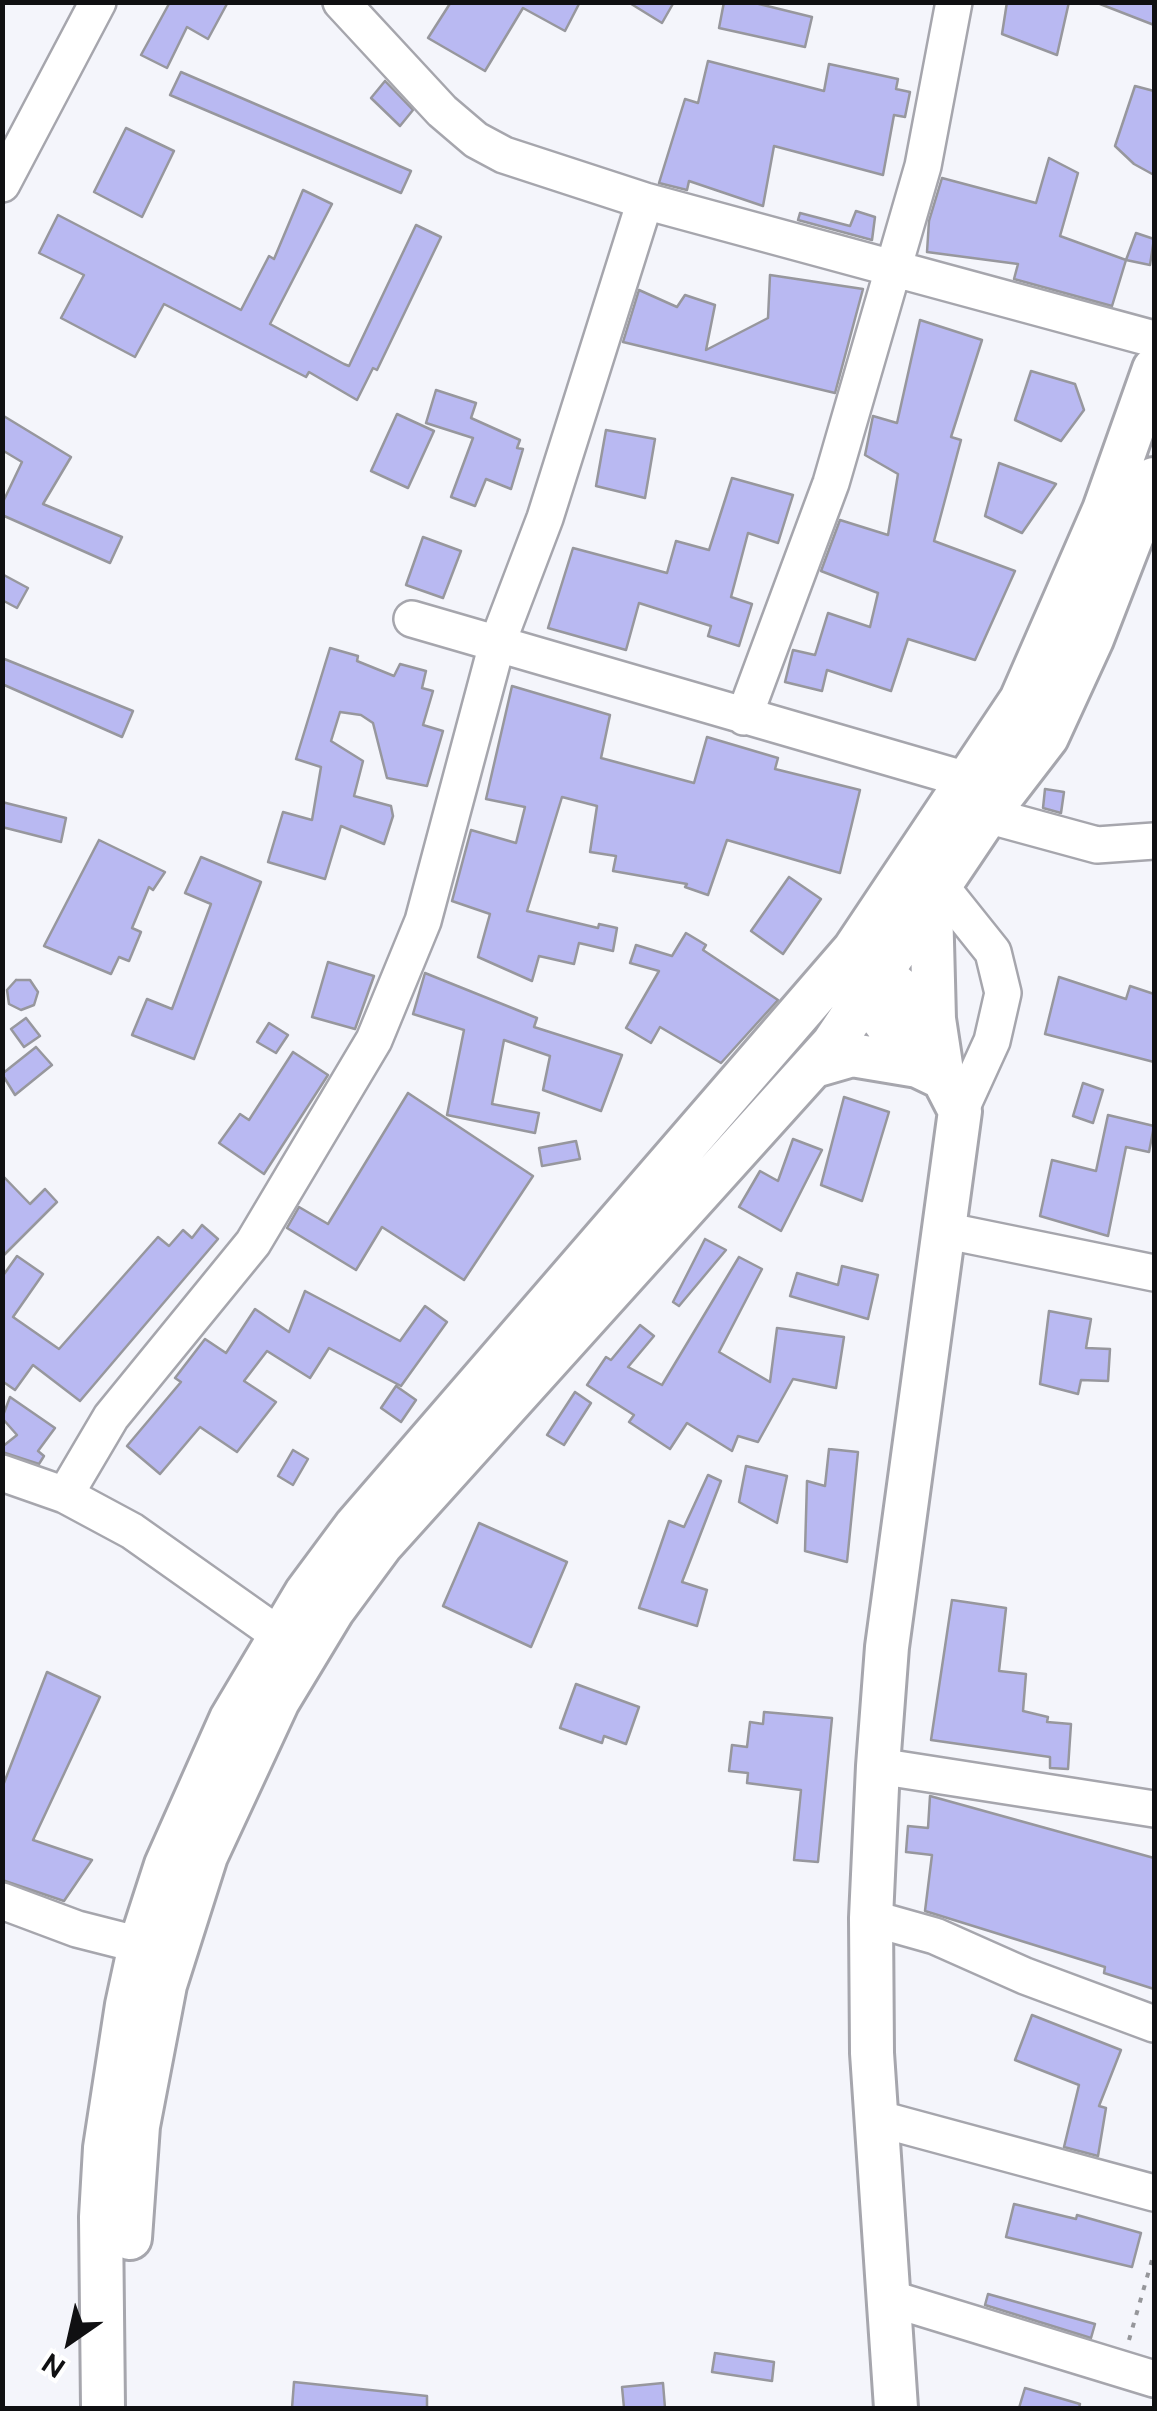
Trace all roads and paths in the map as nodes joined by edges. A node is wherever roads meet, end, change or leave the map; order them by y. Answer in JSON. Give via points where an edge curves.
{"nodes":[{"id":1,"x":78,"y":2,"type":"edge"},
{"id":2,"x":98,"y":2,"type":"edge"},
{"id":3,"x":340,"y":2,"type":"edge"},
{"id":4,"x":954,"y":2,"type":"edge"},
{"id":5,"x":2,"y":146,"type":"edge"},
{"id":6,"x":2,"y":184,"type":"edge"},
{"id":7,"x":645,"y":201,"type":"junction"},
{"id":8,"x":894,"y":268,"type":"junction"},
{"id":9,"x":1154,"y":339,"type":"edge"},
{"id":10,"x":1154,"y":370,"type":"edge"},
{"id":11,"x":1154,"y":479,"type":"edge"},
{"id":12,"x":412,"y":619,"type":"dead end"},
{"id":13,"x":497,"y":644,"type":"junction"},
{"id":14,"x":744,"y":717,"type":"junction"},
{"id":15,"x":977,"y":798,"type":"junction"},
{"id":16,"x":1154,"y":842,"type":"edge"},
{"id":17,"x":936,"y":895,"type":"junction"},
{"id":18,"x":862,"y":971,"type":"junction"},
{"id":19,"x":934,"y":1020,"type":"junction"},
{"id":20,"x":814,"y":1066,"type":"junction"},
{"id":21,"x":940,"y":1085,"type":"junction"},
{"id":22,"x":943,"y":1230,"type":"junction"},
{"id":23,"x":1154,"y":1274,"type":"edge"},
{"id":24,"x":2,"y":1473,"type":"edge"},
{"id":25,"x":65,"y":1495,"type":"junction"},
{"id":26,"x":278,"y":1635,"type":"junction"},
{"id":27,"x":878,"y":1766,"type":"junction"},
{"id":28,"x":1154,"y":1808,"type":"edge"},
{"id":29,"x":2,"y":1901,"type":"edge"},
{"id":30,"x":871,"y":1918,"type":"junction"},
{"id":31,"x":140,"y":1945,"type":"junction"},
{"id":32,"x":1154,"y":2024,"type":"edge"},
{"id":33,"x":876,"y":2118,"type":"junction"},
{"id":34,"x":1154,"y":2194,"type":"edge"},
{"id":35,"x":1154,"y":2253,"type":"edge"},
{"id":36,"x":888,"y":2298,"type":"junction"},
{"id":37,"x":1120,"y":2368,"type":"junction"},
{"id":38,"x":1154,"y":2379,"type":"edge"},
{"id":39,"x":103,"y":2408,"type":"edge"},
{"id":40,"x":132,"y":2408,"type":"edge"},
{"id":41,"x":896,"y":2408,"type":"edge"}],
"edges":[{"from":1,"to":5,"type":"street"},
{"from":2,"to":6,"type":"street"},
{"from":3,"to":7,"type":"street","via":[[476,140]]},
{"from":4,"to":8,"type":"street","via":[[924,166]]},
{"from":7,"to":8,"type":"street"},
{"from":7,"to":13,"type":"street"},
{"from":8,"to":9,"type":"street"},
{"from":8,"to":14,"type":"street","via":[[831,483]]},
{"from":10,"to":15,"type":"main road","via":[[1060,618]]},
{"from":11,"to":15,"type":"main road","via":[[1047,737]]},
{"from":12,"to":13,"type":"street"},
{"from":13,"to":14,"type":"street"},
{"from":13,"to":25,"type":"street","via":[[424,921],[374,1040],[252,1242],[111,1417]]},
{"from":14,"to":15,"type":"street"},
{"from":15,"to":16,"type":"street","via":[[1097,845]]},
{"from":15,"to":17,"type":"main road"},
{"from":15,"to":18,"type":"main road"},
{"from":17,"to":18,"type":"main road"},
{"from":17,"to":19,"type":"main road"},
{"from":17,"to":21,"type":"street","via":[[993,952],[1002,993],[992,1041]]},
{"from":18,"to":19,"type":"main road"},
{"from":18,"to":20,"type":"main road"},
{"from":18,"to":21,"type":"main road"},
{"from":18,"to":26,"type":"main road","via":[[355,1526]]},
{"from":19,"to":21,"type":"main road"},
{"from":20,"to":21,"type":"main road","via":[[852,1054]]},
{"from":20,"to":40,"type":"main road","via":[[381,1545],[332,1610],[278,1701],[206,1856],[150,2050],[131,2200]]},
{"from":21,"to":22,"type":"main road"},
{"from":22,"to":23,"type":"street"},
{"from":22,"to":27,"type":"main road"},
{"from":24,"to":25,"type":"street"},
{"from":25,"to":26,"type":"street","via":[[132,1531]]},
{"from":26,"to":31,"type":"main road","via":[[197,1792]]},
{"from":27,"to":28,"type":"street"},
{"from":27,"to":30,"type":"main road"},
{"from":29,"to":31,"type":"street"},
{"from":30,"to":32,"type":"street","via":[[935,1936]]},
{"from":30,"to":33,"type":"main road"},
{"from":31,"to":39,"type":"main road","via":[[105,2148]]},
{"from":33,"to":34,"type":"street"},
{"from":33,"to":36,"type":"main road"},
{"from":35,"to":37,"type":"path"},
{"from":36,"to":37,"type":"street"},
{"from":36,"to":41,"type":"main road"},
{"from":37,"to":38,"type":"street"}]}
